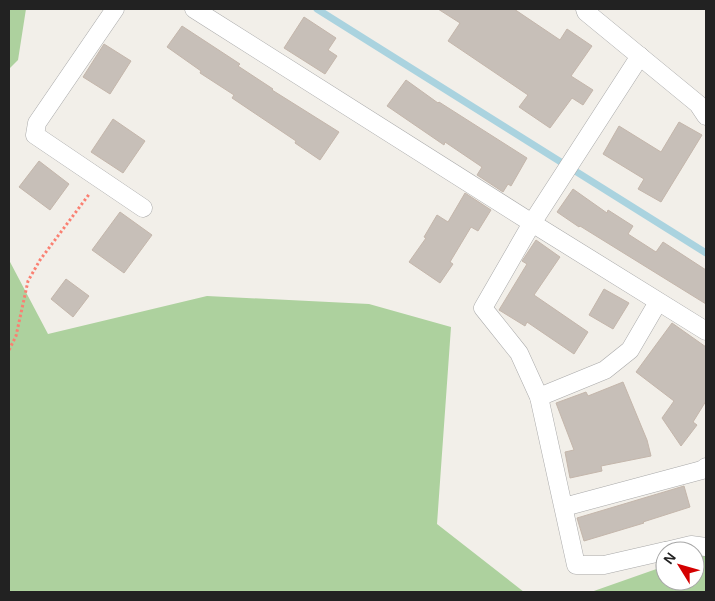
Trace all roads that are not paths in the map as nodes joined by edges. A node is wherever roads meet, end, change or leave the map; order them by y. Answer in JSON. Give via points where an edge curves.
{"nodes":[{"id":1,"x":115,"y":9,"type":"edge"},
{"id":2,"x":194,"y":9,"type":"edge"},
{"id":3,"x":585,"y":9,"type":"edge"},
{"id":4,"x":640,"y":56,"type":"junction"},
{"id":5,"x":706,"y":116,"type":"edge"},
{"id":6,"x":143,"y":208,"type":"dead end"},
{"id":7,"x":532,"y":223,"type":"junction"},
{"id":8,"x":658,"y":302,"type":"junction"},
{"id":9,"x":706,"y":332,"type":"edge"},
{"id":10,"x":539,"y":397,"type":"junction"},
{"id":11,"x":706,"y":467,"type":"edge"},
{"id":12,"x":564,"y":507,"type":"junction"},
{"id":13,"x":655,"y":553,"type":"edge"}],
"edges":[{"from":1,"to":6,"type":"street","via":[[37,123],[35,135]]},
{"from":2,"to":7,"type":"street"},
{"from":3,"to":4,"type":"street"},
{"from":4,"to":5,"type":"street","via":[[698,104]]},
{"from":4,"to":7,"type":"street"},
{"from":7,"to":8,"type":"street"},
{"from":7,"to":10,"type":"street","via":[[483,308],[519,353]]},
{"from":8,"to":9,"type":"street"},
{"from":8,"to":10,"type":"street","via":[[630,350],[605,370]]},
{"from":10,"to":12,"type":"street"},
{"from":11,"to":12,"type":"street"},
{"from":12,"to":13,"type":"street","via":[[576,565],[604,565]]}]}
